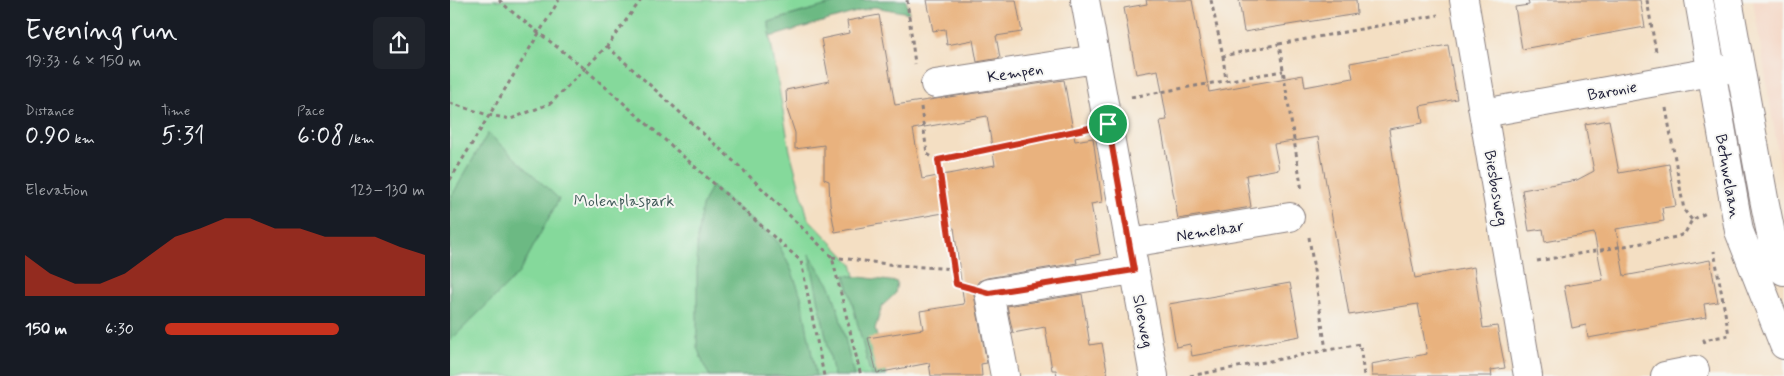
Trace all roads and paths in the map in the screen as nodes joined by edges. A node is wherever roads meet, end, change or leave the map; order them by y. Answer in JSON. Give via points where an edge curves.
{"nodes":[{"id":1,"x":499,"y":0,"type":"edge"},
{"id":2,"x":559,"y":0,"type":"edge"},
{"id":3,"x":641,"y":0,"type":"edge"},
{"id":4,"x":1085,"y":0,"type":"edge"},
{"id":5,"x":1211,"y":0,"type":"edge"},
{"id":6,"x":1699,"y":0,"type":"edge"},
{"id":7,"x":1728,"y":0,"type":"edge"},
{"id":8,"x":1465,"y":5,"type":"edge"},
{"id":9,"x":538,"y":32,"type":"junction"},
{"id":10,"x":1279,"y":44,"type":"junction"},
{"id":11,"x":607,"y":46,"type":"junction"},
{"id":12,"x":1223,"y":56,"type":"junction"},
{"id":13,"x":1096,"y":59,"type":"junction"},
{"id":14,"x":1739,"y":67,"type":"junction"},
{"id":15,"x":584,"y":68,"type":"junction"},
{"id":16,"x":1283,"y":71,"type":"junction"},
{"id":17,"x":1711,"y":72,"type":"junction"},
{"id":18,"x":1226,"y":81,"type":"junction"},
{"id":19,"x":935,"y":84,"type":"dead end"},
{"id":20,"x":450,"y":103,"type":"edge"},
{"id":21,"x":1106,"y":113,"type":"junction"},
{"id":22,"x":1484,"y":113,"type":"junction"},
{"id":23,"x":488,"y":116,"type":"junction"},
{"id":24,"x":450,"y":180,"type":"edge"},
{"id":25,"x":1716,"y":210,"type":"dead end"},
{"id":26,"x":1707,"y":213,"type":"junction"},
{"id":27,"x":1300,"y":216,"type":"junction"},
{"id":28,"x":1709,"y":222,"type":"dead end"},
{"id":29,"x":1130,"y":243,"type":"junction"},
{"id":30,"x":1714,"y":250,"type":"dead end"},
{"id":31,"x":832,"y":257,"type":"junction"},
{"id":32,"x":1510,"y":266,"type":"junction"},
{"id":33,"x":953,"y":269,"type":"junction"},
{"id":34,"x":1134,"y":270,"type":"junction"},
{"id":35,"x":1784,"y":271,"type":"edge"},
{"id":36,"x":989,"y":293,"type":"junction"},
{"id":37,"x":1784,"y":345,"type":"edge"},
{"id":38,"x":1326,"y":350,"type":"junction"},
{"id":39,"x":1701,"y":360,"type":"joint"},
{"id":40,"x":824,"y":376,"type":"edge"},
{"id":41,"x":860,"y":376,"type":"edge"},
{"id":42,"x":1005,"y":376,"type":"edge"},
{"id":43,"x":1154,"y":376,"type":"edge"},
{"id":44,"x":1190,"y":376,"type":"edge"},
{"id":45,"x":1364,"y":376,"type":"edge"},
{"id":46,"x":1528,"y":376,"type":"edge"},
{"id":47,"x":1665,"y":376,"type":"edge"}],
"edges":[{"from":1,"to":9,"type":"path"},
{"from":2,"to":9,"type":"path"},
{"from":3,"to":11,"type":"path"},
{"from":4,"to":13,"type":"street","name":"Sloeweg"},
{"from":5,"to":12,"type":"path"},
{"from":6,"to":17,"type":"street","name":"Betuwelaan"},
{"from":7,"to":14,"type":"street","name":"Betuwelaan"},
{"from":8,"to":10,"type":"path"},
{"from":8,"to":22,"type":"street","name":"Biesbosweg"},
{"from":9,"to":15,"type":"path"},
{"from":9,"to":23,"type":"path"},
{"from":10,"to":12,"type":"path"},
{"from":10,"to":16,"type":"path"},
{"from":11,"to":15,"type":"path"},
{"from":11,"to":31,"type":"path","via":[[740,167]]},
{"from":12,"to":18,"type":"path"},
{"from":13,"to":19,"type":"street","name":"Kempen"},
{"from":13,"to":21,"type":"street","name":"Sloeweg"},
{"from":14,"to":17,"type":"street","name":"Baronie"},
{"from":14,"to":35,"type":"street","name":"Betuwelaan","via":[[1770,231]]},
{"from":15,"to":23,"type":"path","via":[[551,103],[511,119]]},
{"from":15,"to":40,"type":"path","via":[[801,261]]},
{"from":16,"to":18,"type":"path"},
{"from":16,"to":27,"type":"path"},
{"from":17,"to":22,"type":"street","name":"Baronie"},
{"from":17,"to":37,"type":"street","name":"Betuwelaan","via":[[1739,231]]},
{"from":18,"to":21,"type":"path"},
{"from":20,"to":23,"type":"path"},
{"from":21,"to":29,"type":"street","name":"Sloeweg"},
{"from":21,"to":33,"type":"path","via":[[938,160]]},
{"from":22,"to":32,"type":"street","name":"Biesbosweg"},
{"from":23,"to":24,"type":"path"},
{"from":25,"to":26,"type":"path"},
{"from":26,"to":28,"type":"path"},
{"from":26,"to":32,"type":"path","via":[[1692,220],[1685,233],[1677,237]]},
{"from":27,"to":29,"type":"street","name":"Nemelaar"},
{"from":27,"to":38,"type":"path"},
{"from":29,"to":34,"type":"street","name":"Sloeweg"},
{"from":30,"to":39,"type":"path","via":[[1729,335],[1704,340]]},
{"from":31,"to":33,"type":"path"},
{"from":31,"to":41,"type":"path"},
{"from":32,"to":46,"type":"street","name":"Biesbosweg"},
{"from":33,"to":36,"type":"path","via":[[956,284]]},
{"from":34,"to":36,"type":"street"},
{"from":34,"to":43,"type":"street","name":"Sloeweg"},
{"from":36,"to":42,"type":"street"},
{"from":38,"to":44,"type":"path"},
{"from":38,"to":45,"type":"path","via":[[1360,344]]},
{"from":39,"to":47,"type":"street"}]}
